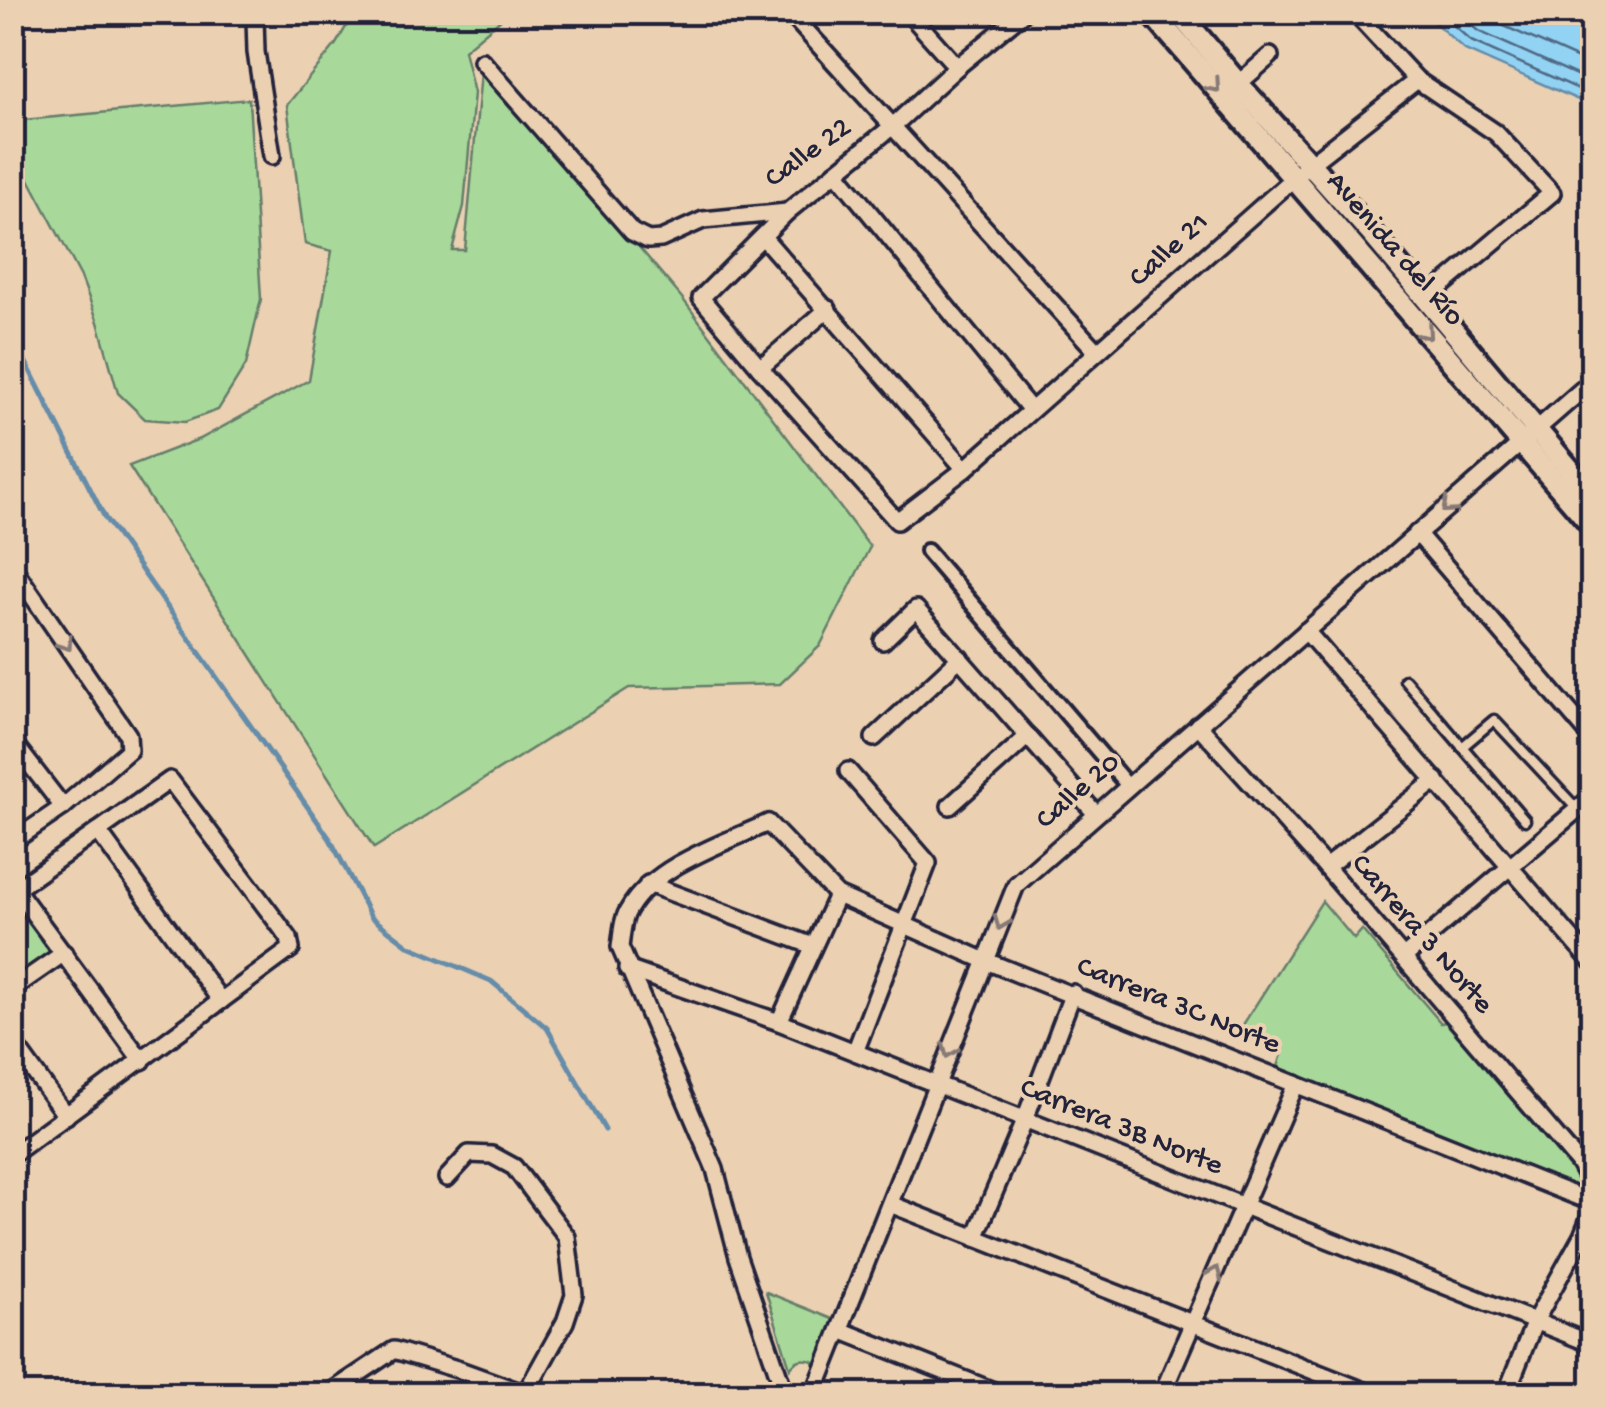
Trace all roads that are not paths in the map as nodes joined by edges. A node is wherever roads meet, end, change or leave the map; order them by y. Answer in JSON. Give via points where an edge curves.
{"nodes":[{"id":1,"x":257,"y":12,"type":"edge"},
{"id":2,"x":789,"y":12,"type":"edge"},
{"id":3,"x":908,"y":12,"type":"edge"},
{"id":4,"x":1024,"y":12,"type":"edge"},
{"id":5,"x":1151,"y":12,"type":"edge"},
{"id":6,"x":1178,"y":12,"type":"edge"},
{"id":7,"x":1354,"y":12,"type":"edge"},
{"id":8,"x":1270,"y":56,"type":"dead end"},
{"id":9,"x":482,"y":61,"type":"dead end"},
{"id":10,"x":957,"y":68,"type":"junction"},
{"id":11,"x":1417,"y":80,"type":"junction"},
{"id":12,"x":1238,"y":84,"type":"junction"},
{"id":13,"x":894,"y":125,"type":"junction"},
{"id":14,"x":272,"y":156,"type":"dead end"},
{"id":15,"x":1310,"y":164,"type":"junction"},
{"id":16,"x":836,"y":172,"type":"junction"},
{"id":17,"x":1294,"y":179,"type":"junction"},
{"id":18,"x":786,"y":212,"type":"junction"},
{"id":19,"x":764,"y":237,"type":"junction"},
{"id":20,"x":1426,"y":300,"type":"junction"},
{"id":21,"x":828,"y":310,"type":"junction"},
{"id":22,"x":1097,"y":352,"type":"junction"},
{"id":23,"x":760,"y":368,"type":"junction"},
{"id":24,"x":1592,"y":381,"type":"edge"},
{"id":25,"x":1031,"y":410,"type":"junction"},
{"id":26,"x":1528,"y":437,"type":"junction"},
{"id":27,"x":964,"y":469,"type":"junction"},
{"id":28,"x":1592,"y":496,"type":"edge"},
{"id":29,"x":1592,"y":525,"type":"edge"},
{"id":30,"x":1417,"y":534,"type":"junction"},
{"id":31,"x":926,"y":552,"type":"dead end"},
{"id":32,"x":12,"y":566,"type":"edge"},
{"id":33,"x":1306,"y":630,"type":"junction"},
{"id":34,"x":883,"y":642,"type":"dead end"},
{"id":35,"x":960,"y":658,"type":"junction"},
{"id":36,"x":1405,"y":680,"type":"dead end"},
{"id":37,"x":1198,"y":725,"type":"junction"},
{"id":38,"x":1028,"y":736,"type":"junction"},
{"id":39,"x":874,"y":738,"type":"dead end"},
{"id":40,"x":1592,"y":738,"type":"edge"},
{"id":41,"x":12,"y":741,"type":"edge"},
{"id":42,"x":1462,"y":747,"type":"junction"},
{"id":43,"x":848,"y":771,"type":"dead end"},
{"id":44,"x":1436,"y":780,"type":"junction"},
{"id":45,"x":1128,"y":786,"type":"junction"},
{"id":46,"x":1592,"y":797,"type":"edge"},
{"id":47,"x":950,"y":806,"type":"dead end"},
{"id":48,"x":64,"y":807,"type":"junction"},
{"id":49,"x":1578,"y":810,"type":"junction"},
{"id":50,"x":1096,"y":814,"type":"junction"},
{"id":51,"x":1524,"y":820,"type":"dead end"},
{"id":52,"x":98,"y":831,"type":"junction"},
{"id":53,"x":12,"y":842,"type":"edge"},
{"id":54,"x":1326,"y":866,"type":"junction"},
{"id":55,"x":1511,"y":866,"type":"junction"},
{"id":56,"x":648,"y":884,"type":"junction"},
{"id":57,"x":14,"y":889,"type":"edge"},
{"id":58,"x":836,"y":895,"type":"junction"},
{"id":59,"x":903,"y":924,"type":"junction"},
{"id":60,"x":813,"y":946,"type":"junction"},
{"id":61,"x":64,"y":953,"type":"junction"},
{"id":62,"x":1404,"y":957,"type":"junction"},
{"id":63,"x":986,"y":961,"type":"junction"},
{"id":64,"x":1592,"y":962,"type":"edge"},
{"id":65,"x":628,"y":969,"type":"junction"},
{"id":66,"x":12,"y":989,"type":"edge"},
{"id":67,"x":1073,"y":994,"type":"junction"},
{"id":68,"x":221,"y":1002,"type":"junction"},
{"id":69,"x":779,"y":1022,"type":"junction"},
{"id":70,"x":12,"y":1041,"type":"edge"},
{"id":71,"x":855,"y":1052,"type":"junction"},
{"id":72,"x":142,"y":1061,"type":"junction"},
{"id":73,"x":936,"y":1084,"type":"junction"},
{"id":74,"x":1296,"y":1084,"type":"junction"},
{"id":75,"x":66,"y":1116,"type":"junction"},
{"id":76,"x":1025,"y":1119,"type":"junction"},
{"id":77,"x":12,"y":1155,"type":"edge"},
{"id":78,"x":447,"y":1178,"type":"dead end"},
{"id":79,"x":1592,"y":1188,"type":"edge"},
{"id":80,"x":1592,"y":1198,"type":"edge"},
{"id":81,"x":890,"y":1204,"type":"junction"},
{"id":82,"x":1244,"y":1206,"type":"junction"},
{"id":83,"x":1592,"y":1211,"type":"edge"},
{"id":84,"x":975,"y":1238,"type":"junction"},
{"id":85,"x":1536,"y":1322,"type":"junction"},
{"id":86,"x":1192,"y":1324,"type":"junction"},
{"id":87,"x":840,"y":1330,"type":"junction"},
{"id":88,"x":1592,"y":1344,"type":"edge"},
{"id":89,"x":328,"y":1394,"type":"edge"},
{"id":90,"x":525,"y":1394,"type":"edge"},
{"id":91,"x":785,"y":1394,"type":"edge"},
{"id":92,"x":814,"y":1394,"type":"edge"},
{"id":93,"x":1001,"y":1394,"type":"edge"},
{"id":94,"x":1162,"y":1394,"type":"edge"},
{"id":95,"x":1372,"y":1394,"type":"edge"},
{"id":96,"x":1506,"y":1394,"type":"edge"}],
"edges":[{"from":1,"to":14,"type":"street","via":[[256,52]]},
{"from":2,"to":13,"type":"street"},
{"from":3,"to":10,"type":"street"},
{"from":4,"to":10,"type":"street","name":"Calle 22"},
{"from":5,"to":17,"type":"street","name":"Avenida del Río","one_way":true},
{"from":6,"to":12,"type":"street","name":"Avenida del Río"},
{"from":7,"to":11,"type":"street"},
{"from":8,"to":12,"type":"street"},
{"from":9,"to":18,"type":"street","name":"Calle 22","via":[[642,238],[662,239],[703,220]]},
{"from":10,"to":13,"type":"street","name":"Calle 22"},
{"from":11,"to":15,"type":"street","name":"Calle 21"},
{"from":11,"to":20,"type":"street","via":[[1496,133],[1552,193]]},
{"from":12,"to":15,"type":"street","name":"Avenida del Río"},
{"from":13,"to":16,"type":"street","name":"Calle 22"},
{"from":13,"to":22,"type":"street"},
{"from":15,"to":17,"type":"street","name":"Calle 21"},
{"from":15,"to":20,"type":"street","name":"Avenida del Río"},
{"from":16,"to":18,"type":"street","name":"Calle 22"},
{"from":16,"to":25,"type":"street"},
{"from":17,"to":22,"type":"street","name":"Calle 21"},
{"from":17,"to":26,"type":"street","name":"Avenida del Río","one_way":true},
{"from":18,"to":19,"type":"street"},
{"from":19,"to":21,"type":"street"},
{"from":19,"to":23,"type":"street","via":[[701,298]]},
{"from":20,"to":26,"type":"street","name":"Avenida del Río"},
{"from":21,"to":23,"type":"street"},
{"from":21,"to":27,"type":"street"},
{"from":22,"to":25,"type":"street","name":"Calle 21"},
{"from":23,"to":27,"type":"street","name":"Calle 21","via":[[897,521]]},
{"from":24,"to":26,"type":"street","name":"Calle 20"},
{"from":25,"to":27,"type":"street","name":"Calle 21"},
{"from":26,"to":28,"type":"street","name":"Avenida del Río"},
{"from":26,"to":29,"type":"street","name":"Avenida del Río"},
{"from":26,"to":30,"type":"street","name":"Calle 20","one_way":true},
{"from":30,"to":33,"type":"street","name":"Calle 20"},
{"from":30,"to":40,"type":"street"},
{"from":31,"to":45,"type":"street"},
{"from":32,"to":48,"type":"street","one_way":true,"via":[[128,735],[130,750]]},
{"from":33,"to":37,"type":"street","name":"Calle 20"},
{"from":33,"to":44,"type":"street"},
{"from":34,"to":35,"type":"street","via":[[916,608]]},
{"from":35,"to":38,"type":"street"},
{"from":35,"to":39,"type":"street"},
{"from":36,"to":42,"type":"lane"},
{"from":37,"to":45,"type":"street","name":"Calle 20"},
{"from":37,"to":54,"type":"street","name":"Carrera 3 Norte"},
{"from":38,"to":47,"type":"street"},
{"from":38,"to":50,"type":"street"},
{"from":41,"to":48,"type":"street"},
{"from":42,"to":49,"type":"lane","via":[[1494,720]]},
{"from":42,"to":51,"type":"lane"},
{"from":43,"to":59,"type":"street","via":[[928,863]]},
{"from":44,"to":54,"type":"street"},
{"from":44,"to":55,"type":"street"},
{"from":45,"to":50,"type":"street","name":"Calle 20"},
{"from":46,"to":49,"type":"street"},
{"from":48,"to":53,"type":"street"},
{"from":49,"to":55,"type":"street"},
{"from":50,"to":63,"type":"street","name":"Calle 20","one_way":true,"via":[[1016,884]]},
{"from":52,"to":57,"type":"street"},
{"from":52,"to":68,"type":"street"},
{"from":52,"to":68,"type":"street","via":[[170,780],[289,938],[285,955]]},
{"from":54,"to":62,"type":"street","name":"Carrera 3 Norte"},
{"from":55,"to":62,"type":"street"},
{"from":55,"to":64,"type":"street"},
{"from":56,"to":58,"type":"street","name":"Carrera 3C Norte","via":[[768,823]]},
{"from":56,"to":60,"type":"street"},
{"from":56,"to":65,"type":"street","via":[[626,912],[620,947]]},
{"from":57,"to":61,"type":"street"},
{"from":58,"to":59,"type":"street","name":"Carrera 3C Norte"},
{"from":58,"to":60,"type":"street"},
{"from":59,"to":63,"type":"street","name":"Carrera 3C Norte"},
{"from":59,"to":71,"type":"street"},
{"from":60,"to":69,"type":"street"},
{"from":61,"to":66,"type":"street"},
{"from":61,"to":72,"type":"street"},
{"from":62,"to":79,"type":"street","name":"Carrera 3 Norte","via":[[1578,1162]]},
{"from":63,"to":67,"type":"street","name":"Carrera 3C Norte"},
{"from":63,"to":73,"type":"street","name":"Calle 20","one_way":true},
{"from":65,"to":69,"type":"street","name":"Carrera 3B Norte"},
{"from":65,"to":91,"type":"street","via":[[715,1170]]},
{"from":67,"to":74,"type":"street","name":"Carrera 3C Norte"},
{"from":67,"to":76,"type":"street"},
{"from":68,"to":72,"type":"street"},
{"from":69,"to":71,"type":"street","name":"Carrera 3B Norte"},
{"from":70,"to":75,"type":"street"},
{"from":71,"to":73,"type":"street","name":"Carrera 3B Norte"},
{"from":72,"to":75,"type":"street"},
{"from":73,"to":76,"type":"street","name":"Carrera 3B Norte"},
{"from":73,"to":81,"type":"street","name":"Calle 20"},
{"from":74,"to":80,"type":"street","name":"Carrera 3C Norte"},
{"from":74,"to":82,"type":"street"},
{"from":75,"to":77,"type":"street"},
{"from":76,"to":82,"type":"street","name":"Carrera 3B Norte"},
{"from":76,"to":84,"type":"street"},
{"from":78,"to":90,"type":"street","via":[[468,1154],[492,1156],[514,1167],[567,1237],[574,1295]]},
{"from":81,"to":84,"type":"street"},
{"from":81,"to":87,"type":"street","name":"Calle 20"},
{"from":82,"to":85,"type":"street","name":"Carrera 3B Norte"},
{"from":86,"to":82,"type":"street","one_way":true},
{"from":83,"to":85,"type":"street"},
{"from":84,"to":86,"type":"street"},
{"from":85,"to":88,"type":"street","name":"Carrera 3B Norte"},
{"from":85,"to":96,"type":"street"},
{"from":86,"to":94,"type":"street"},
{"from":86,"to":95,"type":"street"},
{"from":87,"to":92,"type":"street","name":"Calle 20"},
{"from":87,"to":93,"type":"street"},
{"from":89,"to":90,"type":"street","via":[[394,1350]]}]}
